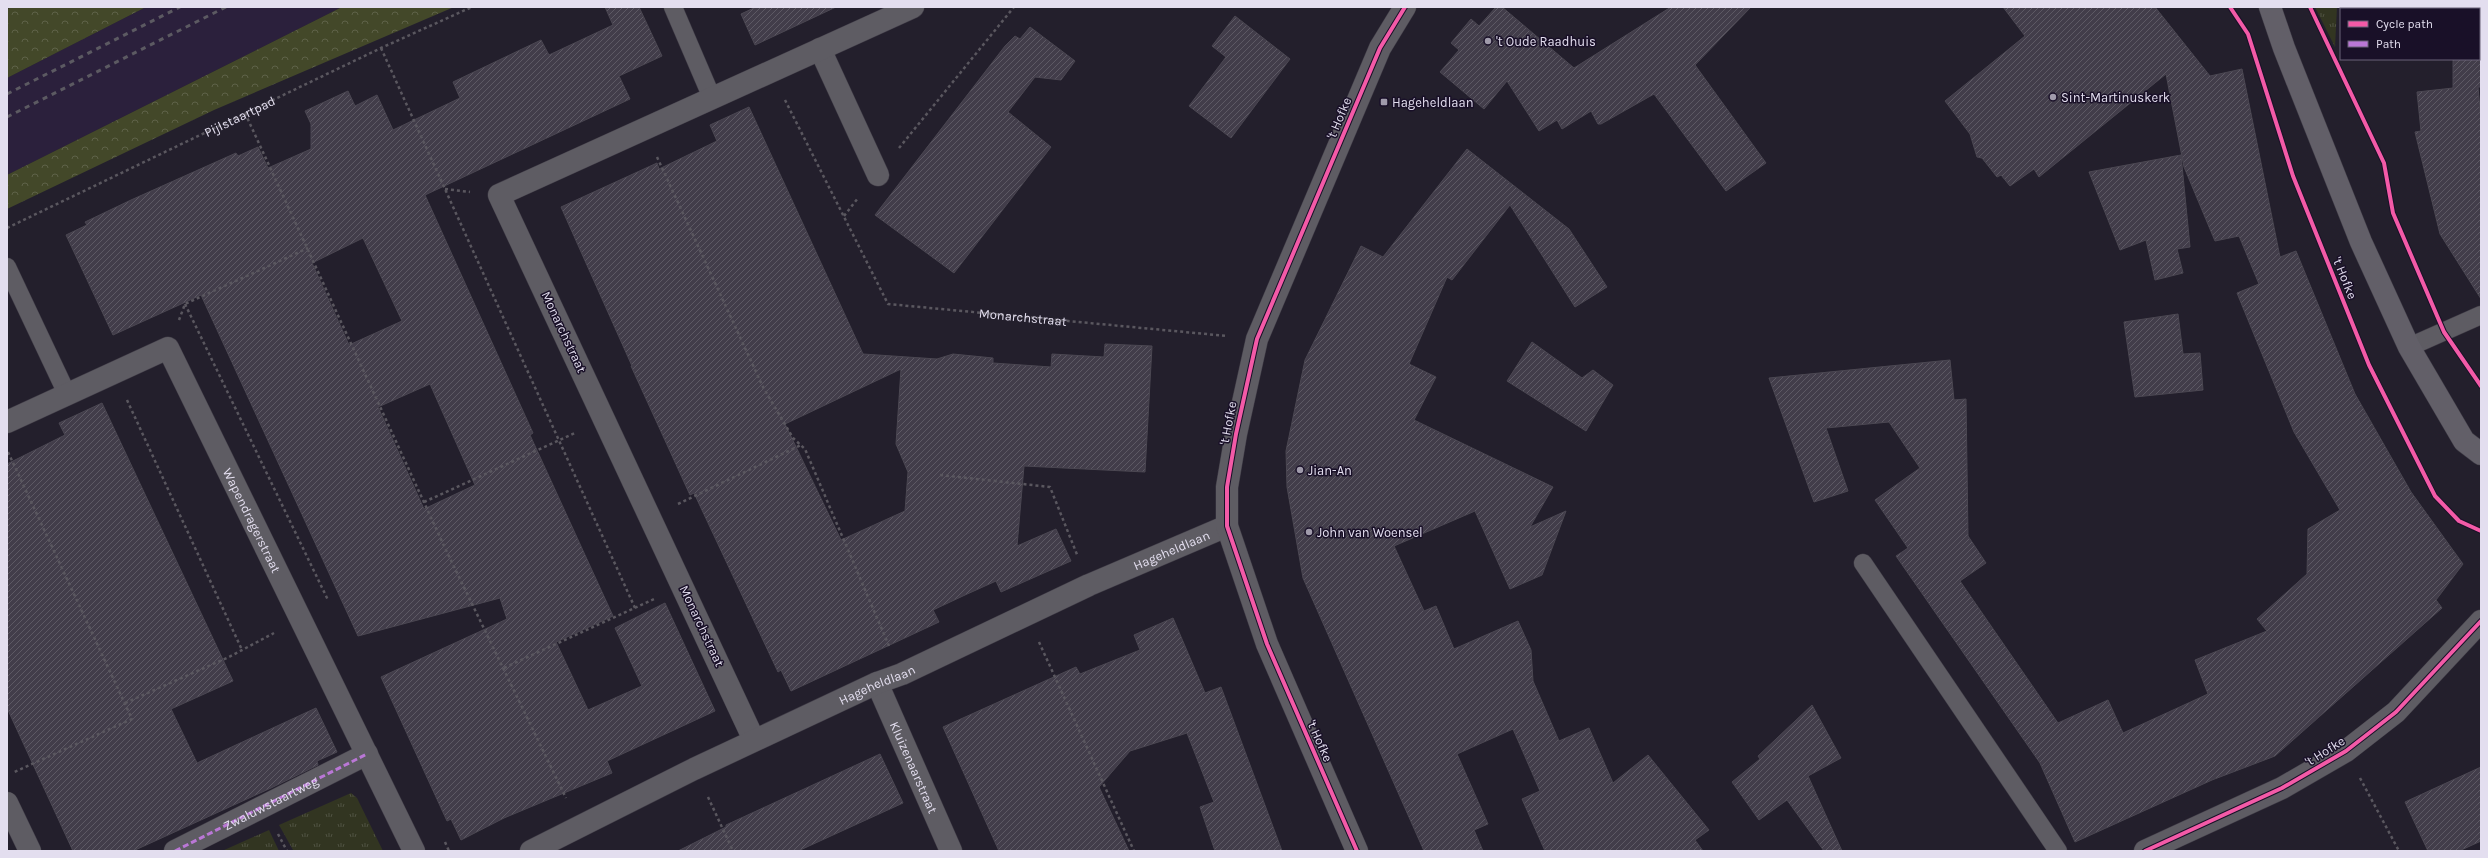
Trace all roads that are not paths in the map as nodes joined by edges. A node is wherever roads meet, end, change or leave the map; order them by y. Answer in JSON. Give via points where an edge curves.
{"nodes":[{"id":1,"x":674,"y":7,"type":"edge"},
{"id":2,"x":913,"y":7,"type":"edge"},
{"id":3,"x":1405,"y":7,"type":"edge"},
{"id":4,"x":2270,"y":7,"type":"edge"},
{"id":5,"x":820,"y":49,"type":"junction"},
{"id":6,"x":712,"y":98,"type":"junction"},
{"id":7,"x":878,"y":174,"type":"road end"},
{"id":8,"x":7,"y":267,"type":"edge"},
{"id":9,"x":2481,"y":315,"type":"edge"},
{"id":10,"x":2409,"y":347,"type":"junction"},
{"id":11,"x":67,"y":394,"type":"junction"},
{"id":12,"x":7,"y":422,"type":"edge"},
{"id":13,"x":2481,"y":454,"type":"edge"},
{"id":14,"x":1227,"y":526,"type":"junction"},
{"id":15,"x":1863,"y":563,"type":"dead end"},
{"id":16,"x":2481,"y":621,"type":"edge"},
{"id":17,"x":877,"y":683,"type":"junction"},
{"id":18,"x":754,"y":740,"type":"junction"},
{"id":19,"x":367,"y":754,"type":"junction"},
{"id":20,"x":7,"y":803,"type":"edge"},
{"id":21,"x":557,"y":845,"type":"edge"},
{"id":22,"x":30,"y":851,"type":"edge"},
{"id":23,"x":175,"y":851,"type":"edge"},
{"id":24,"x":414,"y":851,"type":"edge"},
{"id":25,"x":531,"y":851,"type":"edge"},
{"id":26,"x":951,"y":851,"type":"edge"},
{"id":27,"x":1357,"y":851,"type":"edge"},
{"id":28,"x":2058,"y":851,"type":"edge"},
{"id":29,"x":2145,"y":851,"type":"edge"}],
"edges":[{"from":1,"to":6,"type":"lane"},
{"from":2,"to":5,"type":"street","name":"Monarchstraat"},
{"from":3,"to":14,"type":"street","name":"'t Hofke","via":[[1380,48],[1257,339],[1227,487]]},
{"from":4,"to":10,"type":"main road","via":[[2361,242]]},
{"from":5,"to":6,"type":"street","name":"Monarchstraat"},
{"from":5,"to":7,"type":"street"},
{"from":6,"to":18,"type":"street","name":"Monarchstraat","via":[[499,195]]},
{"from":8,"to":11,"type":"lane"},
{"from":9,"to":10,"type":"lane"},
{"from":10,"to":13,"type":"main road","via":[[2464,441]]},
{"from":11,"to":12,"type":"street"},
{"from":11,"to":19,"type":"street","name":"Wapendragerstraat","via":[[168,348]]},
{"from":14,"to":17,"type":"street","name":"Hageheldlaan","via":[[1089,585],[902,674]]},
{"from":14,"to":27,"type":"street","name":"'t Hofke","via":[[1267,644]]},
{"from":15,"to":28,"type":"lane"},
{"from":16,"to":29,"type":"street","name":"'t Hofke","via":[[2396,712],[2346,751],[2282,788]]},
{"from":17,"to":18,"type":"street","name":"Hageheldlaan"},
{"from":17,"to":26,"type":"street","name":"Kluizenaarstraat"},
{"from":18,"to":21,"type":"street","name":"Hageheldlaan","via":[[579,826]]},
{"from":19,"to":23,"type":"street","name":"Zwaluwstaartweg"},
{"from":19,"to":24,"type":"street","name":"Wapendragerstraat"},
{"from":20,"to":22,"type":"street"},
{"from":21,"to":25,"type":"street","name":"Hageheldlaan"}]}
